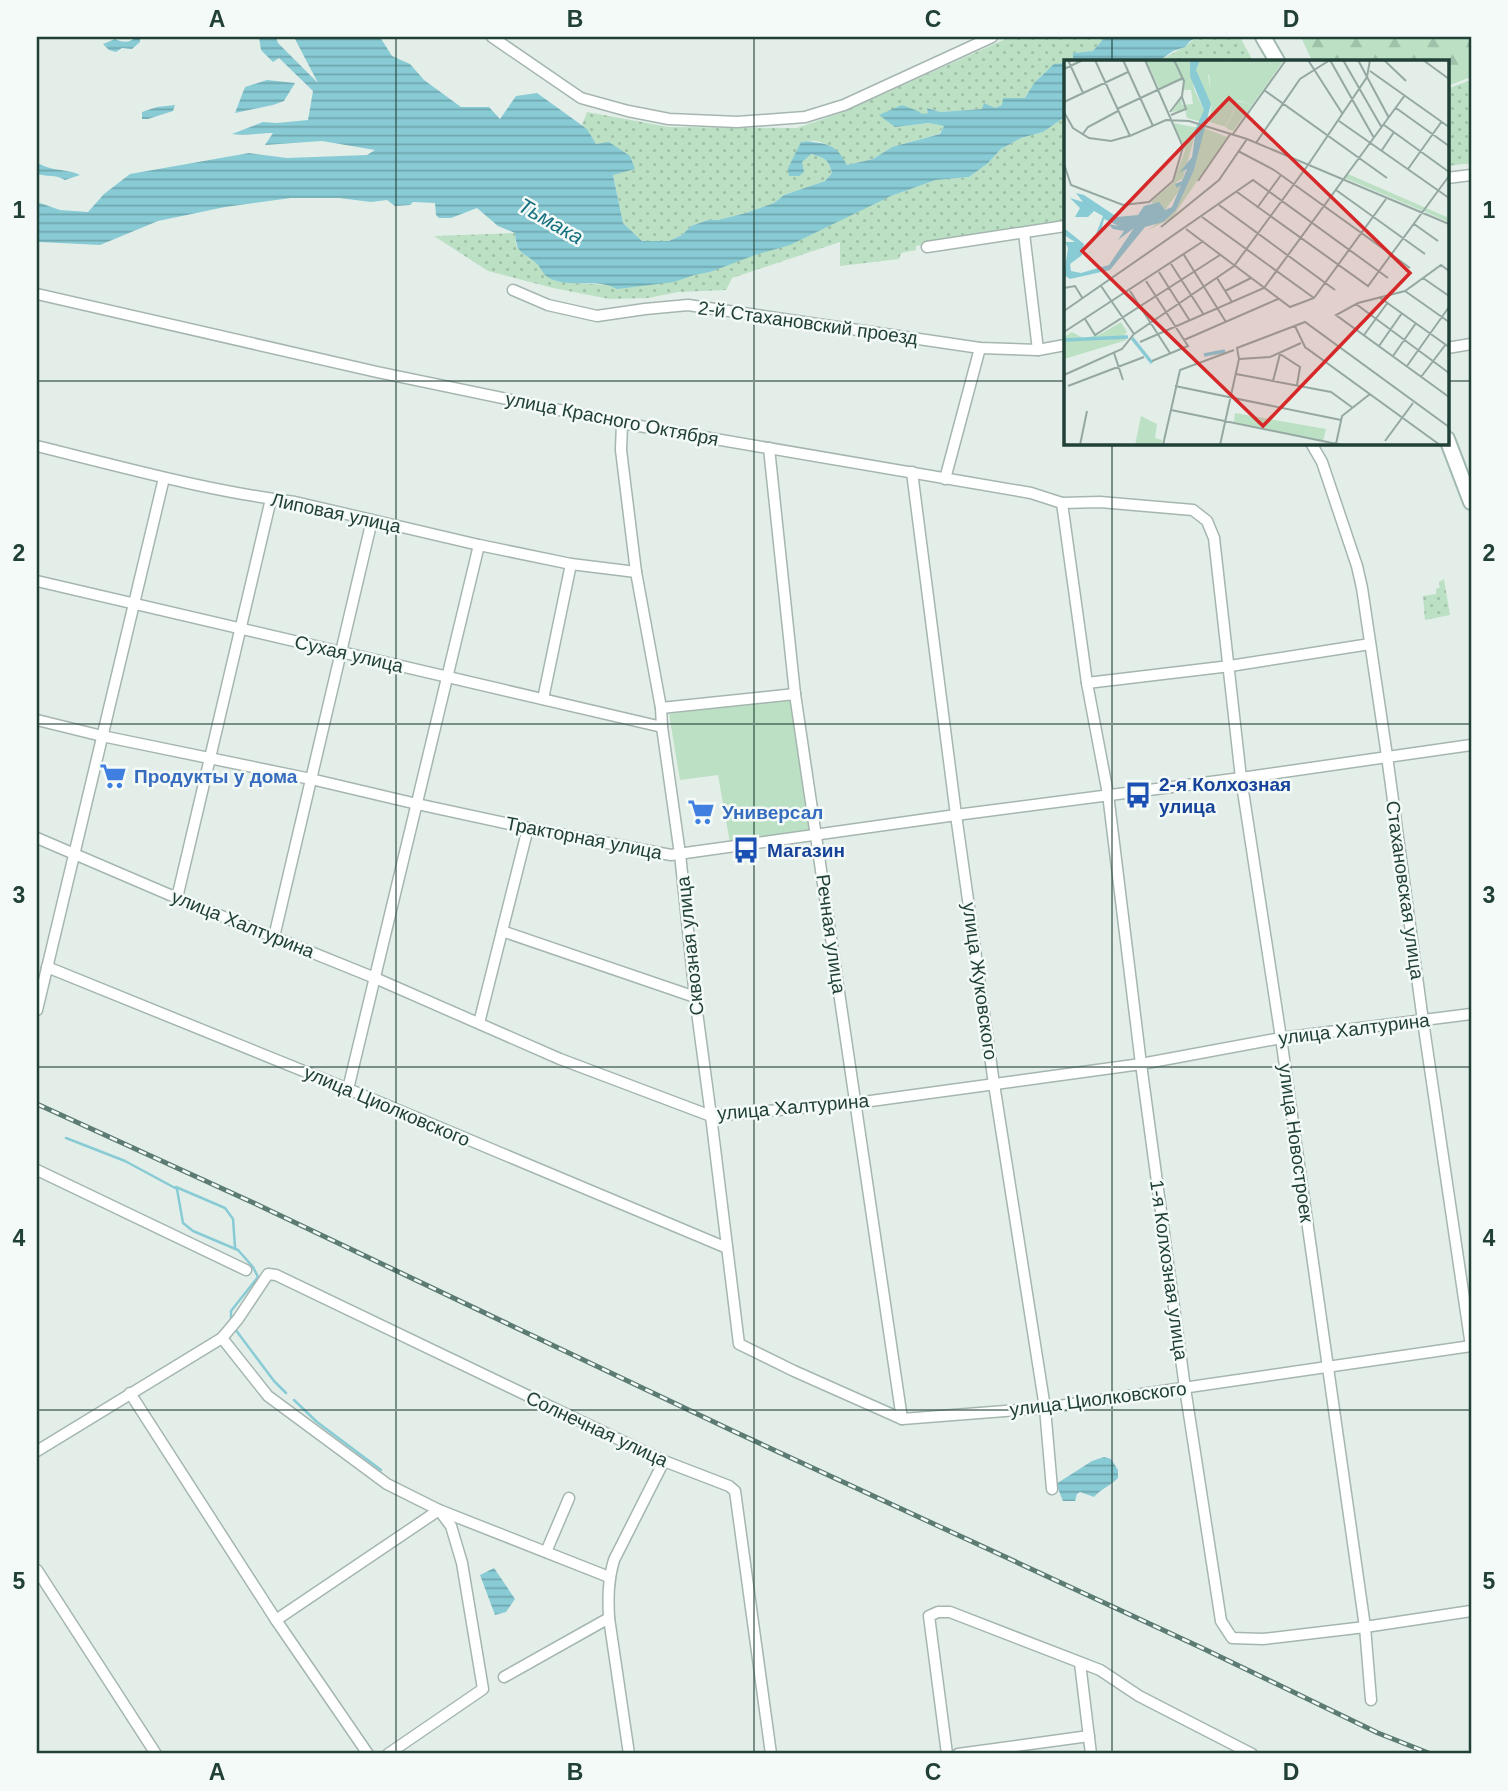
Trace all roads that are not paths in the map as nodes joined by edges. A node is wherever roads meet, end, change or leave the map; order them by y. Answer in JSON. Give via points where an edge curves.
{"nodes":[{"id":1,"x":492,"y":37,"type":"edge"},
{"id":2,"x":992,"y":37,"type":"edge"},
{"id":3,"x":1263,"y":37,"type":"edge"},
{"id":4,"x":1276,"y":60,"type":"edge"},
{"id":5,"x":1471,"y":175,"type":"edge"},
{"id":6,"x":1448,"y":178,"type":"edge"},
{"id":7,"x":1064,"y":226,"type":"edge"},
{"id":8,"x":1024,"y":233,"type":"junction"},
{"id":9,"x":927,"y":247,"type":"dead end"},
{"id":10,"x":513,"y":290,"type":"dead end"},
{"id":11,"x":37,"y":294,"type":"edge"},
{"id":12,"x":1471,"y":344,"type":"edge"},
{"id":13,"x":1064,"y":345,"type":"edge"},
{"id":14,"x":980,"y":348,"type":"junction"},
{"id":15,"x":1448,"y":348,"type":"edge"},
{"id":16,"x":1038,"y":350,"type":"junction"},
{"id":17,"x":622,"y":423,"type":"junction"},
{"id":18,"x":1448,"y":442,"type":"edge"},
{"id":19,"x":1312,"y":444,"type":"edge"},
{"id":20,"x":37,"y":446,"type":"edge"},
{"id":21,"x":769,"y":448,"type":"junction"},
{"id":22,"x":912,"y":472,"type":"junction"},
{"id":23,"x":163,"y":478,"type":"junction"},
{"id":24,"x":945,"y":479,"type":"junction"},
{"id":25,"x":271,"y":499,"type":"junction"},
{"id":26,"x":1471,"y":502,"type":"edge"},
{"id":27,"x":1062,"y":503,"type":"junction"},
{"id":28,"x":1193,"y":510,"type":"joint"},
{"id":29,"x":372,"y":520,"type":"junction"},
{"id":30,"x":480,"y":545,"type":"junction"},
{"id":31,"x":571,"y":564,"type":"junction"},
{"id":32,"x":636,"y":572,"type":"junction"},
{"id":33,"x":37,"y":580,"type":"edge"},
{"id":34,"x":134,"y":603,"type":"junction"},
{"id":35,"x":241,"y":628,"type":"junction"},
{"id":36,"x":1370,"y":644,"type":"junction"},
{"id":37,"x":341,"y":652,"type":"junction"},
{"id":38,"x":1230,"y":666,"type":"junction"},
{"id":39,"x":448,"y":677,"type":"junction"},
{"id":40,"x":1087,"y":683,"type":"junction"},
{"id":41,"x":795,"y":694,"type":"junction"},
{"id":42,"x":543,"y":699,"type":"junction"},
{"id":43,"x":661,"y":708,"type":"junction"},
{"id":44,"x":37,"y":720,"type":"edge"},
{"id":45,"x":662,"y":727,"type":"junction"},
{"id":46,"x":102,"y":736,"type":"junction"},
{"id":47,"x":1471,"y":745,"type":"edge"},
{"id":48,"x":1387,"y":756,"type":"junction"},
{"id":49,"x":210,"y":758,"type":"junction"},
{"id":50,"x":1241,"y":778,"type":"junction"},
{"id":51,"x":311,"y":779,"type":"junction"},
{"id":52,"x":1108,"y":794,"type":"junction"},
{"id":53,"x":417,"y":804,"type":"junction"},
{"id":54,"x":956,"y":815,"type":"junction"},
{"id":55,"x":528,"y":828,"type":"junction"},
{"id":56,"x":817,"y":835,"type":"junction"},
{"id":57,"x":37,"y":838,"type":"edge"},
{"id":58,"x":74,"y":853,"type":"junction"},
{"id":59,"x":680,"y":854,"type":"junction"},
{"id":60,"x":177,"y":898,"type":"junction"},
{"id":61,"x":502,"y":931,"type":"junction"},
{"id":62,"x":274,"y":937,"type":"junction"},
{"id":63,"x":47,"y":967,"type":"junction"},
{"id":64,"x":375,"y":978,"type":"junction"},
{"id":65,"x":695,"y":997,"type":"junction"},
{"id":66,"x":37,"y":1010,"type":"edge"},
{"id":67,"x":1471,"y":1014,"type":"edge"},
{"id":68,"x":1423,"y":1021,"type":"junction"},
{"id":69,"x":479,"y":1023,"type":"junction"},
{"id":70,"x":1281,"y":1038,"type":"junction"},
{"id":71,"x":1140,"y":1064,"type":"junction"},
{"id":72,"x":994,"y":1084,"type":"junction"},
{"id":73,"x":348,"y":1089,"type":"junction"},
{"id":74,"x":856,"y":1103,"type":"junction"},
{"id":75,"x":711,"y":1116,"type":"junction"},
{"id":76,"x":37,"y":1170,"type":"edge"},
{"id":77,"x":727,"y":1248,"type":"junction"},
{"id":78,"x":246,"y":1270,"type":"dead end"},
{"id":79,"x":225,"y":1334,"type":"junction"},
{"id":80,"x":739,"y":1344,"type":"joint"},
{"id":81,"x":1471,"y":1346,"type":"edge"},
{"id":82,"x":1328,"y":1368,"type":"junction"},
{"id":83,"x":1185,"y":1388,"type":"junction"},
{"id":84,"x":130,"y":1393,"type":"junction"},
{"id":85,"x":1045,"y":1408,"type":"junction"},
{"id":86,"x":902,"y":1419,"type":"junction"},
{"id":87,"x":37,"y":1451,"type":"edge"},
{"id":88,"x":664,"y":1461,"type":"junction"},
{"id":89,"x":1052,"y":1489,"type":"dead end"},
{"id":90,"x":569,"y":1497,"type":"dead end"},
{"id":91,"x":439,"y":1510,"type":"junction"},
{"id":92,"x":546,"y":1552,"type":"junction"},
{"id":93,"x":37,"y":1570,"type":"edge"},
{"id":94,"x":609,"y":1577,"type":"junction"},
{"id":95,"x":1471,"y":1611,"type":"edge"},
{"id":96,"x":609,"y":1618,"type":"junction"},
{"id":97,"x":276,"y":1620,"type":"junction"},
{"id":98,"x":1365,"y":1627,"type":"junction"},
{"id":99,"x":1080,"y":1663,"type":"junction"},
{"id":100,"x":504,"y":1678,"type":"dead end"},
{"id":101,"x":1371,"y":1700,"type":"dead end"},
{"id":102,"x":1088,"y":1736,"type":"junction"},
{"id":103,"x":1233,"y":1749,"type":"edge"},
{"id":104,"x":156,"y":1754,"type":"edge"},
{"id":105,"x":368,"y":1754,"type":"edge"},
{"id":106,"x":388,"y":1754,"type":"edge"},
{"id":107,"x":629,"y":1754,"type":"edge"},
{"id":108,"x":771,"y":1754,"type":"edge"},
{"id":109,"x":947,"y":1754,"type":"edge"},
{"id":110,"x":958,"y":1754,"type":"edge"},
{"id":111,"x":1091,"y":1754,"type":"edge"},
{"id":112,"x":1252,"y":1754,"type":"edge"}],
"edges":[{"from":1,"to":2,"type":"street","via":[[581,98],[668,119],[737,122],[805,117],[844,105]]},
{"from":3,"to":4,"type":"main road"},
{"from":5,"to":6,"type":"street"},
{"from":7,"to":8,"type":"street"},
{"from":8,"to":9,"type":"street"},
{"from":8,"to":16,"type":"street"},
{"from":10,"to":14,"type":"street","name":"2-й Стахановский проезд","via":[[548,305],[597,316],[688,305]]},
{"from":11,"to":17,"type":"street","name":"улица Красного Октября"},
{"from":12,"to":15,"type":"street"},
{"from":13,"to":16,"type":"street","name":"2-й Стахановский проезд"},
{"from":14,"to":16,"type":"street","name":"2-й Стахановский проезд"},
{"from":14,"to":24,"type":"street"},
{"from":17,"to":21,"type":"street","name":"улица Красного Октября"},
{"from":17,"to":32,"type":"street","name":"Сквозная улица","via":[[621,450]]},
{"from":18,"to":26,"type":"main road"},
{"from":19,"to":36,"type":"street","name":"Стахановская улица","via":[[1357,566]]},
{"from":20,"to":23,"type":"street","name":"Липовая улица"},
{"from":21,"to":22,"type":"street","name":"улица Красного Октября"},
{"from":21,"to":41,"type":"street","name":"Речная улица"},
{"from":22,"to":24,"type":"street","name":"улица Красного Октября"},
{"from":22,"to":54,"type":"street","name":"улица Жуковского"},
{"from":23,"to":25,"type":"street","name":"Липовая улица"},
{"from":23,"to":34,"type":"street"},
{"from":24,"to":27,"type":"street","name":"улица Красного Октября","via":[[1031,493]]},
{"from":25,"to":29,"type":"street","name":"Липовая улица"},
{"from":25,"to":35,"type":"street"},
{"from":27,"to":28,"type":"street","name":"улица Красного Октября"},
{"from":27,"to":40,"type":"street"},
{"from":28,"to":38,"type":"street","name":"улица Новостроек","via":[[1207,521],[1214,538]]},
{"from":29,"to":30,"type":"street","name":"Липовая улица"},
{"from":29,"to":37,"type":"street"},
{"from":30,"to":31,"type":"street","name":"Липовая улица"},
{"from":30,"to":39,"type":"street"},
{"from":31,"to":32,"type":"street","name":"Липовая улица"},
{"from":31,"to":42,"type":"street"},
{"from":32,"to":43,"type":"street","name":"Сквозная улица"},
{"from":33,"to":34,"type":"street","name":"Сухая улица"},
{"from":34,"to":35,"type":"street","name":"Сухая улица"},
{"from":34,"to":46,"type":"street"},
{"from":35,"to":37,"type":"street","name":"Сухая улица"},
{"from":35,"to":49,"type":"street"},
{"from":36,"to":38,"type":"street"},
{"from":36,"to":48,"type":"street","name":"Стахановская улица"},
{"from":37,"to":39,"type":"street","name":"Сухая улица"},
{"from":37,"to":51,"type":"street"},
{"from":38,"to":40,"type":"street"},
{"from":38,"to":50,"type":"street","name":"улица Новостроек"},
{"from":39,"to":42,"type":"street","name":"Сухая улица"},
{"from":39,"to":53,"type":"street"},
{"from":40,"to":52,"type":"street"},
{"from":41,"to":43,"type":"street"},
{"from":41,"to":56,"type":"street","name":"Речная улица"},
{"from":42,"to":45,"type":"street","name":"Сухая улица"},
{"from":43,"to":45,"type":"street","name":"Сквозная улица"},
{"from":44,"to":46,"type":"street","name":"Тракторная улица"},
{"from":45,"to":59,"type":"street","name":"Сквозная улица"},
{"from":46,"to":49,"type":"street","name":"Тракторная улица"},
{"from":46,"to":58,"type":"street"},
{"from":47,"to":48,"type":"street","name":"Тракторная улица"},
{"from":48,"to":50,"type":"street","name":"Тракторная улица"},
{"from":48,"to":68,"type":"street","name":"Стахановская улица"},
{"from":49,"to":51,"type":"street","name":"Тракторная улица"},
{"from":49,"to":60,"type":"street"},
{"from":50,"to":52,"type":"street","name":"Тракторная улица"},
{"from":50,"to":70,"type":"street","name":"улица Новостроек"},
{"from":51,"to":53,"type":"street","name":"Тракторная улица"},
{"from":51,"to":62,"type":"street"},
{"from":52,"to":54,"type":"street","name":"Тракторная улица"},
{"from":52,"to":71,"type":"street"},
{"from":53,"to":55,"type":"street","name":"Тракторная улица"},
{"from":53,"to":64,"type":"street"},
{"from":54,"to":56,"type":"street","name":"Тракторная улица"},
{"from":54,"to":72,"type":"street","name":"улица Жуковского"},
{"from":55,"to":59,"type":"street","name":"Тракторная улица"},
{"from":55,"to":61,"type":"street"},
{"from":56,"to":59,"type":"street","name":"Тракторная улица"},
{"from":56,"to":74,"type":"street","name":"Речная улица"},
{"from":57,"to":58,"type":"street","name":"улица Халтурина"},
{"from":58,"to":60,"type":"street","name":"улица Халтурина"},
{"from":58,"to":63,"type":"street"},
{"from":59,"to":65,"type":"street","name":"Сквозная улица"},
{"from":60,"to":62,"type":"street","name":"улица Халтурина"},
{"from":61,"to":65,"type":"street"},
{"from":61,"to":69,"type":"street"},
{"from":62,"to":64,"type":"street","name":"улица Халтурина"},
{"from":63,"to":66,"type":"street"},
{"from":63,"to":73,"type":"street","name":"улица Циолковского"},
{"from":64,"to":69,"type":"street","name":"улица Халтурина"},
{"from":64,"to":73,"type":"street"},
{"from":65,"to":75,"type":"street","name":"Сквозная улица"},
{"from":67,"to":68,"type":"street","name":"улица Халтурина"},
{"from":68,"to":70,"type":"street","name":"улица Халтурина"},
{"from":68,"to":81,"type":"street","name":"Стахановская улица"},
{"from":69,"to":75,"type":"street","name":"улица Халтурина"},
{"from":70,"to":71,"type":"street","name":"улица Халтурина"},
{"from":70,"to":82,"type":"street","name":"улица Новостроек"},
{"from":71,"to":72,"type":"street","name":"улица Халтурина"},
{"from":71,"to":83,"type":"street","name":"1-я Колхозная улица"},
{"from":72,"to":74,"type":"street","name":"улица Халтурина"},
{"from":72,"to":85,"type":"street","name":"улица Жуковского"},
{"from":73,"to":77,"type":"street","name":"улица Циолковского"},
{"from":74,"to":75,"type":"street","name":"улица Халтурина"},
{"from":74,"to":86,"type":"street","name":"Речная улица"},
{"from":75,"to":77,"type":"street","name":"Сквозная улица"},
{"from":76,"to":78,"type":"street"},
{"from":77,"to":80,"type":"street","name":"Сквозная улица"},
{"from":79,"to":84,"type":"street"},
{"from":79,"to":88,"type":"street","name":"Солнечная улица","via":[[268,1274],[276,1275]]},
{"from":79,"to":91,"type":"street","via":[[268,1396],[387,1484]]},
{"from":80,"to":86,"type":"street","name":"улица Циолковского"},
{"from":81,"to":82,"type":"street","name":"улица Циолковского"},
{"from":82,"to":83,"type":"street","name":"улица Циолковского"},
{"from":82,"to":98,"type":"street","name":"улица Новостроек"},
{"from":83,"to":85,"type":"street","name":"улица Циолковского"},
{"from":83,"to":98,"type":"street","name":"1-я Колхозная улица","via":[[1221,1621],[1232,1638],[1263,1639]]},
{"from":84,"to":87,"type":"street"},
{"from":84,"to":97,"type":"street"},
{"from":85,"to":86,"type":"street","name":"улица Циолковского"},
{"from":85,"to":89,"type":"street","name":"улица Жуковского"},
{"from":88,"to":94,"type":"street"},
{"from":88,"to":108,"type":"street","name":"Солнечная улица","via":[[735,1491]]},
{"from":90,"to":92,"type":"street"},
{"from":91,"to":92,"type":"street"},
{"from":91,"to":97,"type":"street"},
{"from":91,"to":106,"type":"street","via":[[451,1526],[462,1563],[483,1689]]},
{"from":92,"to":94,"type":"street"},
{"from":93,"to":104,"type":"street"},
{"from":94,"to":96,"type":"street"},
{"from":95,"to":98,"type":"street"},
{"from":96,"to":100,"type":"street"},
{"from":96,"to":107,"type":"street"},
{"from":97,"to":105,"type":"street"},
{"from":98,"to":101,"type":"street","name":"улица Новостроек"},
{"from":99,"to":102,"type":"street"},
{"from":99,"to":103,"type":"street","via":[[1100,1670]]},
{"from":99,"to":109,"type":"street","via":[[950,1612],[929,1616]]},
{"from":102,"to":110,"type":"street"},
{"from":102,"to":111,"type":"street"},
{"from":103,"to":112,"type":"street"}]}
